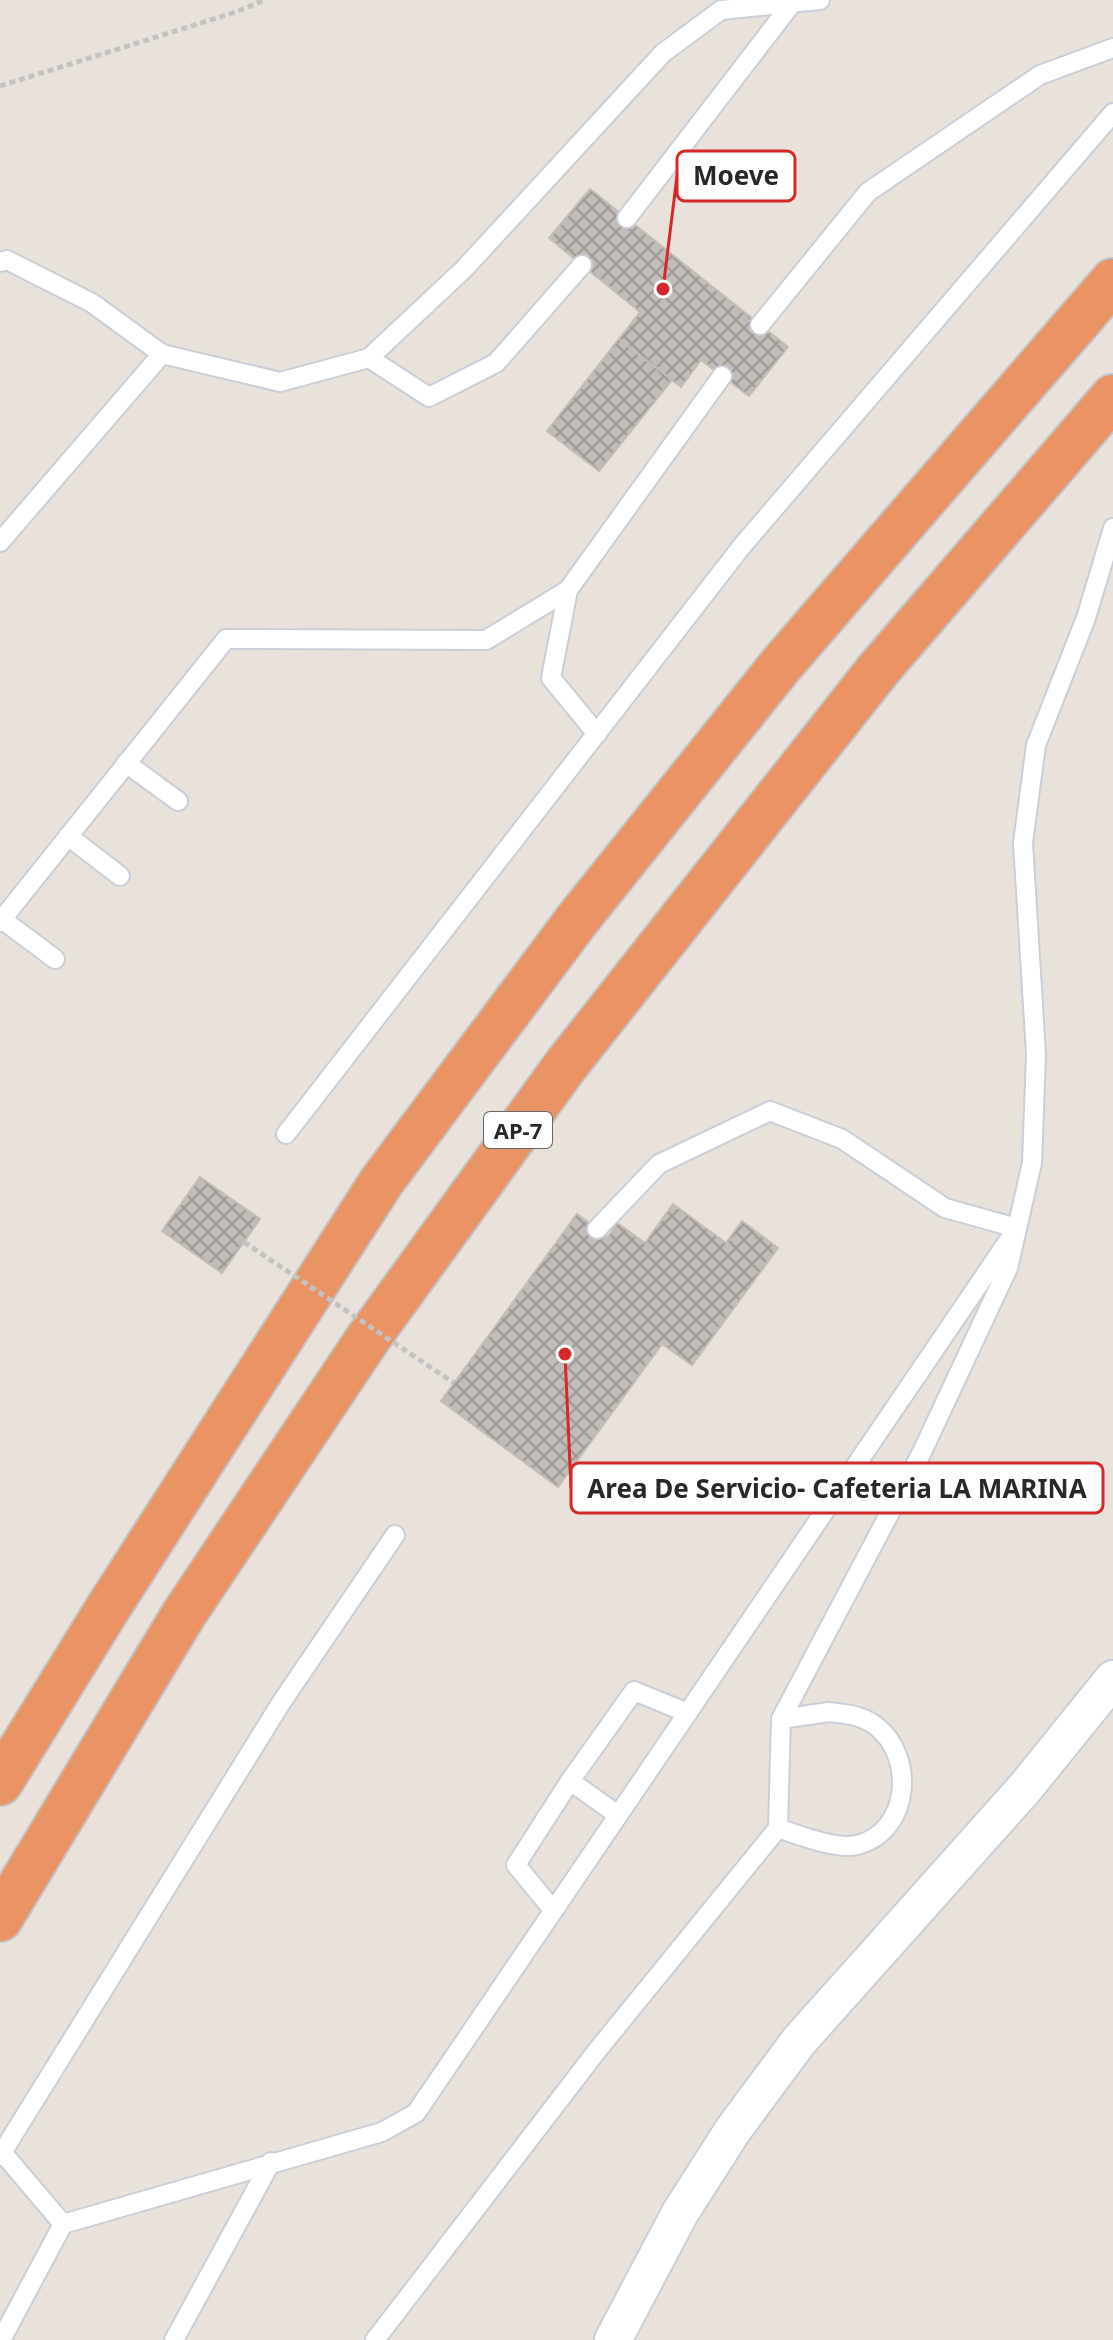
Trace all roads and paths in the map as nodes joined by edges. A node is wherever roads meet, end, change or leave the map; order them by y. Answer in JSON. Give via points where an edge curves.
{"nodes":[{"id":1,"x":265,"y":0,"type":"edge"},
{"id":2,"x":820,"y":0,"type":"edge"},
{"id":3,"x":793,"y":2,"type":"junction"},
{"id":4,"x":1113,"y":48,"type":"edge"},
{"id":5,"x":0,"y":86,"type":"edge"},
{"id":6,"x":1113,"y":113,"type":"edge"},
{"id":7,"x":627,"y":218,"type":"dead end"},
{"id":8,"x":0,"y":262,"type":"edge"},
{"id":9,"x":582,"y":265,"type":"dead end"},
{"id":10,"x":1113,"y":281,"type":"edge"},
{"id":11,"x":760,"y":325,"type":"dead end"},
{"id":12,"x":162,"y":354,"type":"junction"},
{"id":13,"x":369,"y":358,"type":"junction"},
{"id":14,"x":722,"y":376,"type":"dead end"},
{"id":15,"x":1113,"y":397,"type":"edge"},
{"id":16,"x":1113,"y":528,"type":"edge"},
{"id":17,"x":0,"y":542,"type":"edge"},
{"id":18,"x":568,"y":590,"type":"junction"},
{"id":19,"x":597,"y":734,"type":"junction"},
{"id":20,"x":126,"y":763,"type":"junction"},
{"id":21,"x":178,"y":801,"type":"dead end"},
{"id":22,"x":68,"y":836,"type":"junction"},
{"id":23,"x":120,"y":876,"type":"dead end"},
{"id":24,"x":1,"y":921,"type":"edge"},
{"id":25,"x":55,"y":959,"type":"dead end"},
{"id":26,"x":286,"y":1134,"type":"dead end"},
{"id":27,"x":1017,"y":1228,"type":"junction"},
{"id":28,"x":597,"y":1229,"type":"dead end"},
{"id":29,"x":244,"y":1242,"type":"dead end"},
{"id":30,"x":454,"y":1383,"type":"dead end"},
{"id":31,"x":395,"y":1535,"type":"dead end"},
{"id":32,"x":1113,"y":1679,"type":"edge"},
{"id":33,"x":688,"y":1713,"type":"junction"},
{"id":34,"x":781,"y":1719,"type":"junction"},
{"id":35,"x":570,"y":1781,"type":"junction"},
{"id":36,"x":0,"y":1783,"type":"edge"},
{"id":37,"x":618,"y":1815,"type":"junction"},
{"id":38,"x":778,"y":1828,"type":"junction"},
{"id":39,"x":553,"y":1910,"type":"junction"},
{"id":40,"x":0,"y":1919,"type":"edge"},
{"id":41,"x":1,"y":2154,"type":"edge"},
{"id":42,"x":271,"y":2162,"type":"junction"},
{"id":43,"x":63,"y":2224,"type":"junction"},
{"id":44,"x":1,"y":2340,"type":"edge"},
{"id":45,"x":174,"y":2340,"type":"edge"},
{"id":46,"x":375,"y":2340,"type":"edge"},
{"id":47,"x":613,"y":2340,"type":"edge"}],
"edges":[{"from":1,"to":5,"type":"path"},
{"from":2,"to":3,"type":"lane"},
{"from":3,"to":7,"type":"lane"},
{"from":3,"to":13,"type":"lane","via":[[721,10],[663,53],[464,269]]},
{"from":4,"to":11,"type":"lane","via":[[1040,75],[868,192]]},
{"from":6,"to":19,"type":"lane","via":[[742,546]]},
{"from":8,"to":12,"type":"lane","via":[[7,260],[92,303]]},
{"from":9,"to":13,"type":"lane","via":[[496,363],[429,397]]},
{"from":10,"to":36,"type":"highway","via":[[771,677],[577,920],[382,1181]]},
{"from":12,"to":13,"type":"lane","via":[[280,382]]},
{"from":12,"to":17,"type":"lane"},
{"from":14,"to":18,"type":"lane"},
{"from":15,"to":40,"type":"highway","number":"AP-7","via":[[878,670],[566,1065],[369,1337],[184,1614]]},
{"from":16,"to":27,"type":"lane","via":[[1086,618],[1036,745],[1023,843],[1036,1054],[1032,1163]]},
{"from":18,"to":19,"type":"lane","via":[[551,678]]},
{"from":18,"to":20,"type":"lane","via":[[486,640],[226,639]]},
{"from":19,"to":26,"type":"lane"},
{"from":20,"to":21,"type":"lane"},
{"from":20,"to":22,"type":"lane"},
{"from":22,"to":23,"type":"lane"},
{"from":22,"to":24,"type":"lane"},
{"from":24,"to":25,"type":"lane"},
{"from":27,"to":28,"type":"lane","via":[[945,1208],[842,1139],[770,1111],[659,1164]]},
{"from":27,"to":33,"type":"lane"},
{"from":27,"to":34,"type":"lane","via":[[1008,1268],[922,1452]]},
{"from":29,"to":30,"type":"path","bridge":true},
{"from":31,"to":41,"type":"lane","via":[[281,1703]]},
{"from":32,"to":47,"type":"street","via":[[1025,1788],[799,2041],[680,2213]]},
{"from":33,"to":35,"type":"lane","via":[[634,1691]]},
{"from":33,"to":37,"type":"lane"},
{"from":34,"to":38,"type":"lane"},
{"from":34,"to":38,"type":"lane","via":[[829,1712],[853,1714],[874,1724],[890,1739],[903,1780],[890,1822],[855,1846]]},
{"from":35,"to":37,"type":"lane"},
{"from":35,"to":39,"type":"lane","via":[[516,1865]]},
{"from":37,"to":39,"type":"lane"},
{"from":38,"to":46,"type":"lane","via":[[596,2052]]},
{"from":39,"to":42,"type":"lane","via":[[416,2113],[382,2132]]},
{"from":41,"to":43,"type":"lane"},
{"from":42,"to":43,"type":"lane"},
{"from":42,"to":45,"type":"lane"},
{"from":43,"to":44,"type":"lane"}]}
